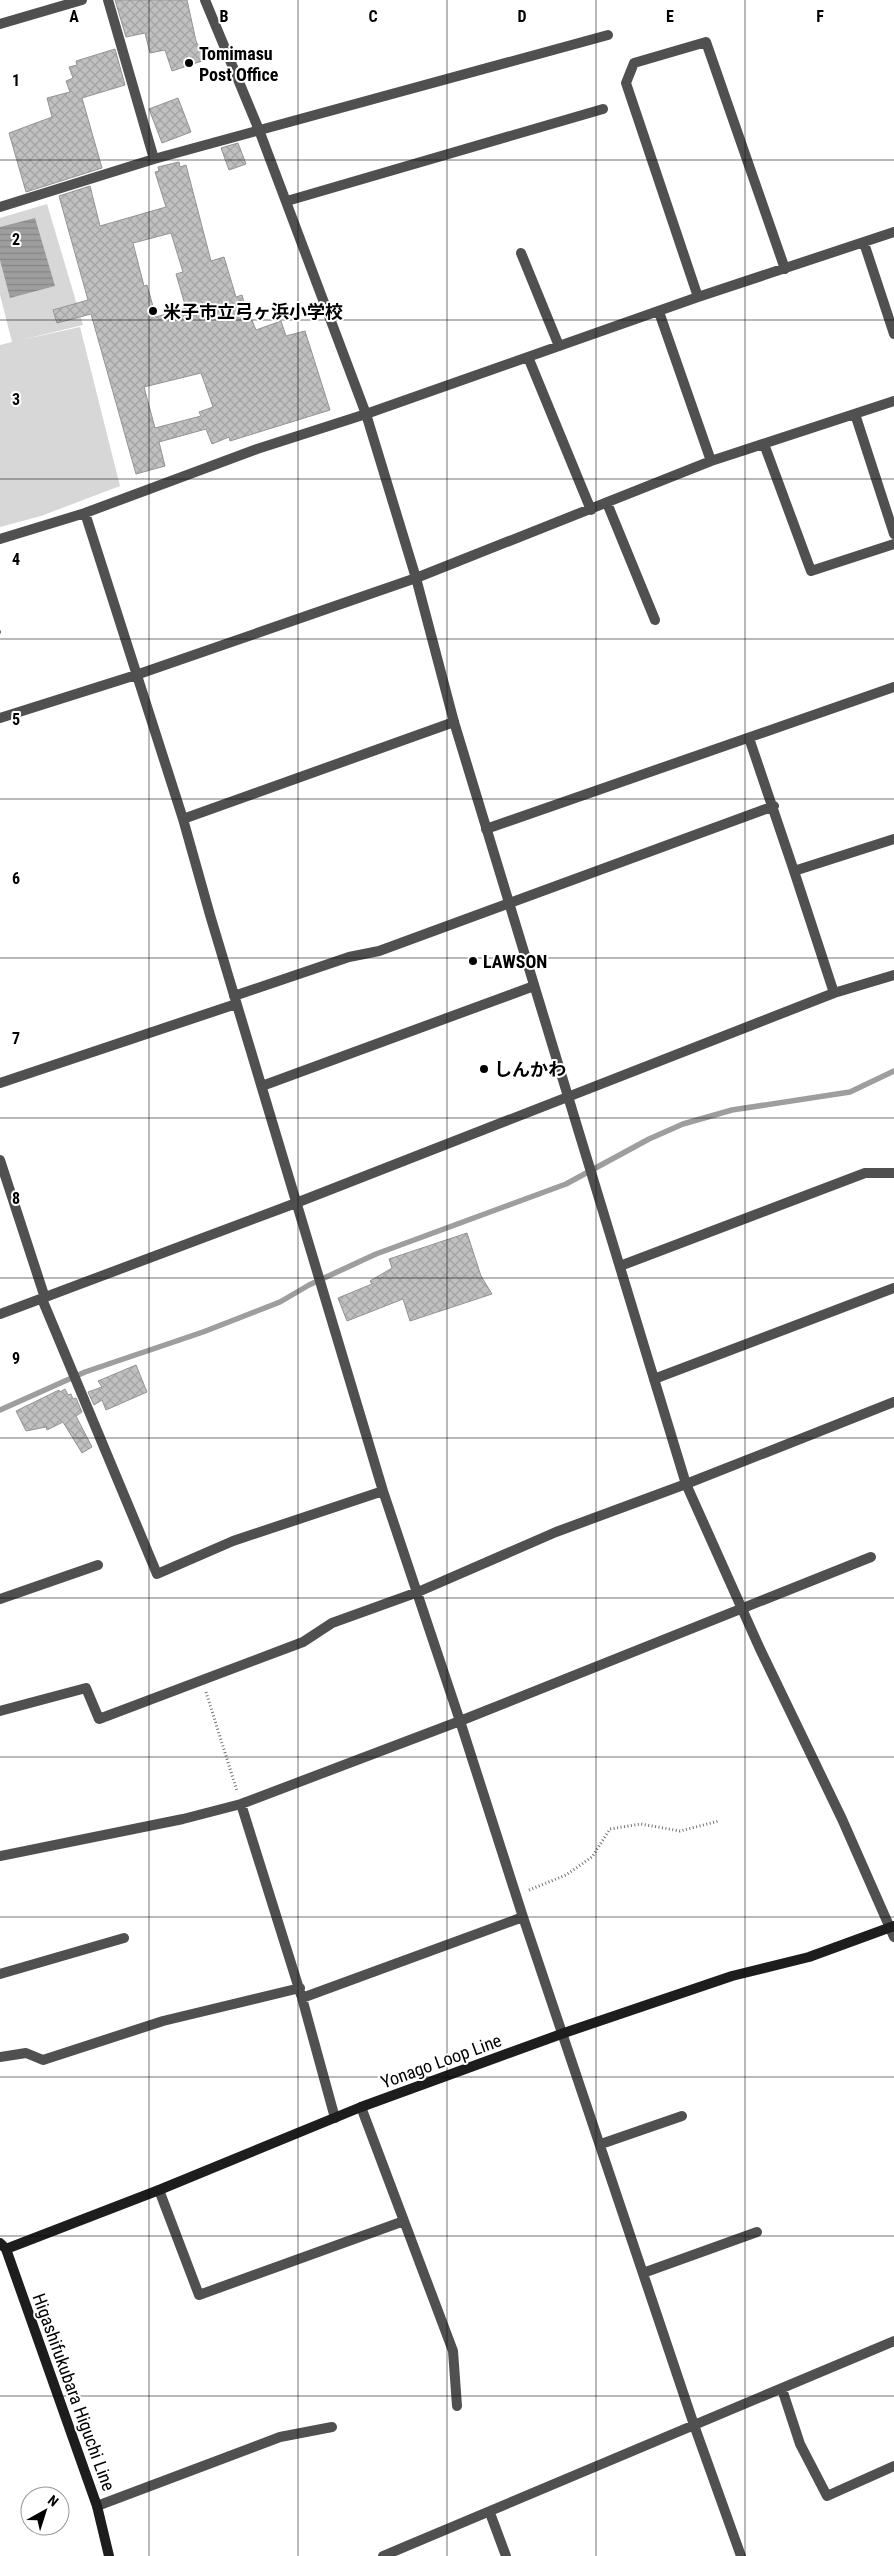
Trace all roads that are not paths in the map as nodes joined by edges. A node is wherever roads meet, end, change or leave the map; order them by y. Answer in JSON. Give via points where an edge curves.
{"nodes":[{"id":1,"x":82,"y":0,"type":"edge"},
{"id":2,"x":108,"y":0,"type":"edge"},
{"id":3,"x":205,"y":0,"type":"edge"},
{"id":4,"x":0,"y":24,"type":"edge"},
{"id":5,"x":608,"y":35,"type":"dead end"},
{"id":6,"x":603,"y":108,"type":"dead end"},
{"id":7,"x":259,"y":130,"type":"junction"},
{"id":8,"x":154,"y":159,"type":"junction"},
{"id":9,"x":287,"y":201,"type":"junction"},
{"id":10,"x":0,"y":206,"type":"edge"},
{"id":11,"x":894,"y":232,"type":"edge"},
{"id":12,"x":864,"y":243,"type":"junction"},
{"id":13,"x":521,"y":253,"type":"dead end"},
{"id":14,"x":785,"y":269,"type":"junction"},
{"id":15,"x":698,"y":297,"type":"junction"},
{"id":16,"x":659,"y":312,"type":"junction"},
{"id":17,"x":894,"y":334,"type":"edge"},
{"id":18,"x":559,"y":346,"type":"junction"},
{"id":19,"x":528,"y":357,"type":"junction"},
{"id":20,"x":894,"y":401,"type":"edge"},
{"id":21,"x":366,"y":414,"type":"junction"},
{"id":22,"x":855,"y":414,"type":"junction"},
{"id":23,"x":764,"y":444,"type":"junction"},
{"id":24,"x":711,"y":461,"type":"junction"},
{"id":25,"x":607,"y":504,"type":"junction"},
{"id":26,"x":591,"y":510,"type":"junction"},
{"id":27,"x":85,"y":513,"type":"junction"},
{"id":28,"x":894,"y":534,"type":"edge"},
{"id":29,"x":0,"y":539,"type":"edge"},
{"id":30,"x":894,"y":544,"type":"edge"},
{"id":31,"x":416,"y":578,"type":"junction"},
{"id":32,"x":655,"y":620,"type":"dead end"},
{"id":33,"x":136,"y":675,"type":"junction"},
{"id":34,"x":894,"y":687,"type":"edge"},
{"id":35,"x":0,"y":718,"type":"edge"},
{"id":36,"x":454,"y":722,"type":"junction"},
{"id":37,"x":750,"y":738,"type":"junction"},
{"id":38,"x":774,"y":806,"type":"junction"},
{"id":39,"x":183,"y":819,"type":"junction"},
{"id":40,"x":486,"y":829,"type":"junction"},
{"id":41,"x":894,"y":839,"type":"edge"},
{"id":42,"x":794,"y":871,"type":"junction"},
{"id":43,"x":510,"y":903,"type":"junction"},
{"id":44,"x":894,"y":975,"type":"edge"},
{"id":45,"x":534,"y":986,"type":"junction"},
{"id":46,"x":834,"y":993,"type":"junction"},
{"id":47,"x":235,"y":1000,"type":"junction"},
{"id":48,"x":0,"y":1083,"type":"edge"},
{"id":49,"x":262,"y":1086,"type":"junction"},
{"id":50,"x":567,"y":1096,"type":"junction"},
{"id":51,"x":0,"y":1160,"type":"edge"},
{"id":52,"x":894,"y":1173,"type":"edge"},
{"id":53,"x":296,"y":1203,"type":"junction"},
{"id":54,"x":620,"y":1266,"type":"junction"},
{"id":55,"x":894,"y":1288,"type":"edge"},
{"id":56,"x":44,"y":1298,"type":"junction"},
{"id":57,"x":0,"y":1314,"type":"edge"},
{"id":58,"x":654,"y":1379,"type":"junction"},
{"id":59,"x":894,"y":1402,"type":"edge"},
{"id":60,"x":686,"y":1484,"type":"junction"},
{"id":61,"x":383,"y":1491,"type":"junction"},
{"id":62,"x":871,"y":1557,"type":"dead end"},
{"id":63,"x":98,"y":1565,"type":"dead end"},
{"id":64,"x":418,"y":1592,"type":"junction"},
{"id":65,"x":0,"y":1599,"type":"edge"},
{"id":66,"x":741,"y":1607,"type":"junction"},
{"id":67,"x":0,"y":1711,"type":"edge"},
{"id":68,"x":460,"y":1720,"type":"junction"},
{"id":69,"x":241,"y":1804,"type":"junction"},
{"id":70,"x":0,"y":1856,"type":"edge"},
{"id":71,"x":523,"y":1917,"type":"junction"},
{"id":72,"x":893,"y":1930,"type":"edge"},
{"id":73,"x":124,"y":1938,"type":"dead end"},
{"id":74,"x":0,"y":1974,"type":"edge"},
{"id":75,"x":301,"y":1993,"type":"junction"},
{"id":76,"x":564,"y":2034,"type":"junction"},
{"id":77,"x":0,"y":2057,"type":"edge"},
{"id":78,"x":361,"y":2107,"type":"junction"},
{"id":79,"x":682,"y":2116,"type":"dead end"},
{"id":80,"x":335,"y":2118,"type":"junction"},
{"id":81,"x":601,"y":2144,"type":"junction"},
{"id":82,"x":159,"y":2190,"type":"junction"},
{"id":83,"x":404,"y":2221,"type":"junction"},
{"id":84,"x":757,"y":2232,"type":"dead end"},
{"id":85,"x":3,"y":2246,"type":"edge"},
{"id":86,"x":643,"y":2272,"type":"junction"},
{"id":87,"x":894,"y":2340,"type":"edge"},
{"id":88,"x":782,"y":2389,"type":"junction"},
{"id":89,"x":457,"y":2406,"type":"dead end"},
{"id":90,"x":694,"y":2425,"type":"junction"},
{"id":91,"x":332,"y":2428,"type":"dead end"},
{"id":92,"x":894,"y":2466,"type":"edge"},
{"id":93,"x":97,"y":2506,"type":"junction"},
{"id":94,"x":490,"y":2512,"type":"junction"},
{"id":95,"x":109,"y":2556,"type":"edge"},
{"id":96,"x":384,"y":2556,"type":"edge"},
{"id":97,"x":506,"y":2556,"type":"edge"},
{"id":98,"x":741,"y":2556,"type":"edge"}],
"edges":[{"from":1,"to":4,"type":"street"},
{"from":2,"to":8,"type":"street"},
{"from":3,"to":7,"type":"street"},
{"from":5,"to":7,"type":"street"},
{"from":6,"to":9,"type":"street"},
{"from":7,"to":8,"type":"street"},
{"from":7,"to":9,"type":"street"},
{"from":8,"to":10,"type":"street"},
{"from":9,"to":21,"type":"street"},
{"from":11,"to":12,"type":"street"},
{"from":12,"to":14,"type":"street"},
{"from":12,"to":17,"type":"street"},
{"from":13,"to":18,"type":"street"},
{"from":14,"to":15,"type":"street"},
{"from":14,"to":15,"type":"street","via":[[706,42],[634,63],[626,83]]},
{"from":15,"to":16,"type":"street"},
{"from":16,"to":18,"type":"street"},
{"from":16,"to":24,"type":"street"},
{"from":18,"to":19,"type":"street"},
{"from":19,"to":21,"type":"street"},
{"from":19,"to":26,"type":"street"},
{"from":20,"to":22,"type":"street"},
{"from":21,"to":27,"type":"street","via":[[257,449]]},
{"from":21,"to":31,"type":"street"},
{"from":22,"to":23,"type":"street"},
{"from":22,"to":28,"type":"street"},
{"from":23,"to":24,"type":"street"},
{"from":23,"to":30,"type":"street","via":[[812,571]]},
{"from":24,"to":25,"type":"street"},
{"from":25,"to":26,"type":"street"},
{"from":25,"to":32,"type":"street"},
{"from":26,"to":31,"type":"street"},
{"from":27,"to":29,"type":"street"},
{"from":27,"to":33,"type":"street"},
{"from":31,"to":33,"type":"street"},
{"from":31,"to":36,"type":"street"},
{"from":33,"to":35,"type":"street"},
{"from":33,"to":39,"type":"street"},
{"from":34,"to":37,"type":"street"},
{"from":36,"to":39,"type":"street"},
{"from":36,"to":40,"type":"street"},
{"from":37,"to":38,"type":"street"},
{"from":37,"to":40,"type":"street"},
{"from":38,"to":42,"type":"street"},
{"from":38,"to":43,"type":"street"},
{"from":39,"to":47,"type":"street"},
{"from":40,"to":43,"type":"street"},
{"from":41,"to":42,"type":"street"},
{"from":42,"to":46,"type":"street"},
{"from":43,"to":45,"type":"street"},
{"from":43,"to":47,"type":"street","via":[[379,951],[349,957]]},
{"from":44,"to":46,"type":"street"},
{"from":45,"to":49,"type":"street"},
{"from":45,"to":50,"type":"street"},
{"from":46,"to":50,"type":"street"},
{"from":47,"to":48,"type":"street"},
{"from":47,"to":49,"type":"street"},
{"from":49,"to":53,"type":"street"},
{"from":50,"to":53,"type":"street"},
{"from":50,"to":54,"type":"street"},
{"from":51,"to":56,"type":"street"},
{"from":52,"to":54,"type":"street","via":[[865,1173]]},
{"from":53,"to":56,"type":"street"},
{"from":53,"to":61,"type":"street"},
{"from":54,"to":58,"type":"street"},
{"from":55,"to":58,"type":"street"},
{"from":56,"to":57,"type":"street"},
{"from":56,"to":61,"type":"street","via":[[157,1574],[233,1541]]},
{"from":58,"to":60,"type":"street"},
{"from":59,"to":60,"type":"street"},
{"from":60,"to":64,"type":"street","via":[[556,1532]]},
{"from":60,"to":66,"type":"street"},
{"from":61,"to":64,"type":"street"},
{"from":62,"to":66,"type":"street"},
{"from":63,"to":65,"type":"street"},
{"from":64,"to":67,"type":"street","via":[[332,1623],[303,1642],[98,1719],[86,1688]]},
{"from":64,"to":68,"type":"street"},
{"from":66,"to":68,"type":"street"},
{"from":66,"to":72,"type":"street"},
{"from":68,"to":69,"type":"street"},
{"from":68,"to":71,"type":"street"},
{"from":69,"to":70,"type":"street"},
{"from":69,"to":75,"type":"street"},
{"from":71,"to":75,"type":"street"},
{"from":71,"to":76,"type":"street"},
{"from":72,"to":76,"type":"main road","name":"Yonago Loop Line","via":[[809,1957],[732,1976]]},
{"from":73,"to":74,"type":"street"},
{"from":75,"to":77,"type":"street","via":[[164,2021],[43,2060],[26,2053]]},
{"from":75,"to":80,"type":"street"},
{"from":76,"to":78,"type":"main road","name":"Yonago Loop Line"},
{"from":76,"to":81,"type":"street"},
{"from":78,"to":80,"type":"main road","name":"Yonago Loop Line"},
{"from":78,"to":83,"type":"street"},
{"from":79,"to":81,"type":"street"},
{"from":80,"to":82,"type":"main road","name":"Yonago Loop Line"},
{"from":81,"to":86,"type":"street"},
{"from":82,"to":83,"type":"street","via":[[199,2295]]},
{"from":82,"to":85,"type":"main road","name":"Yonago Loop Line"},
{"from":83,"to":89,"type":"street","via":[[453,2351]]},
{"from":84,"to":86,"type":"street"},
{"from":85,"to":93,"type":"main road","name":"Higashifukubara Higuchi Line"},
{"from":86,"to":90,"type":"street"},
{"from":87,"to":88,"type":"street"},
{"from":88,"to":90,"type":"street"},
{"from":88,"to":92,"type":"street","via":[[800,2444],[828,2496]]},
{"from":90,"to":94,"type":"street"},
{"from":90,"to":98,"type":"street"},
{"from":91,"to":93,"type":"street","via":[[280,2437]]},
{"from":93,"to":95,"type":"main road","name":"Higashifukubara Higuchi Line"},
{"from":94,"to":96,"type":"street"},
{"from":94,"to":97,"type":"street"}]}
